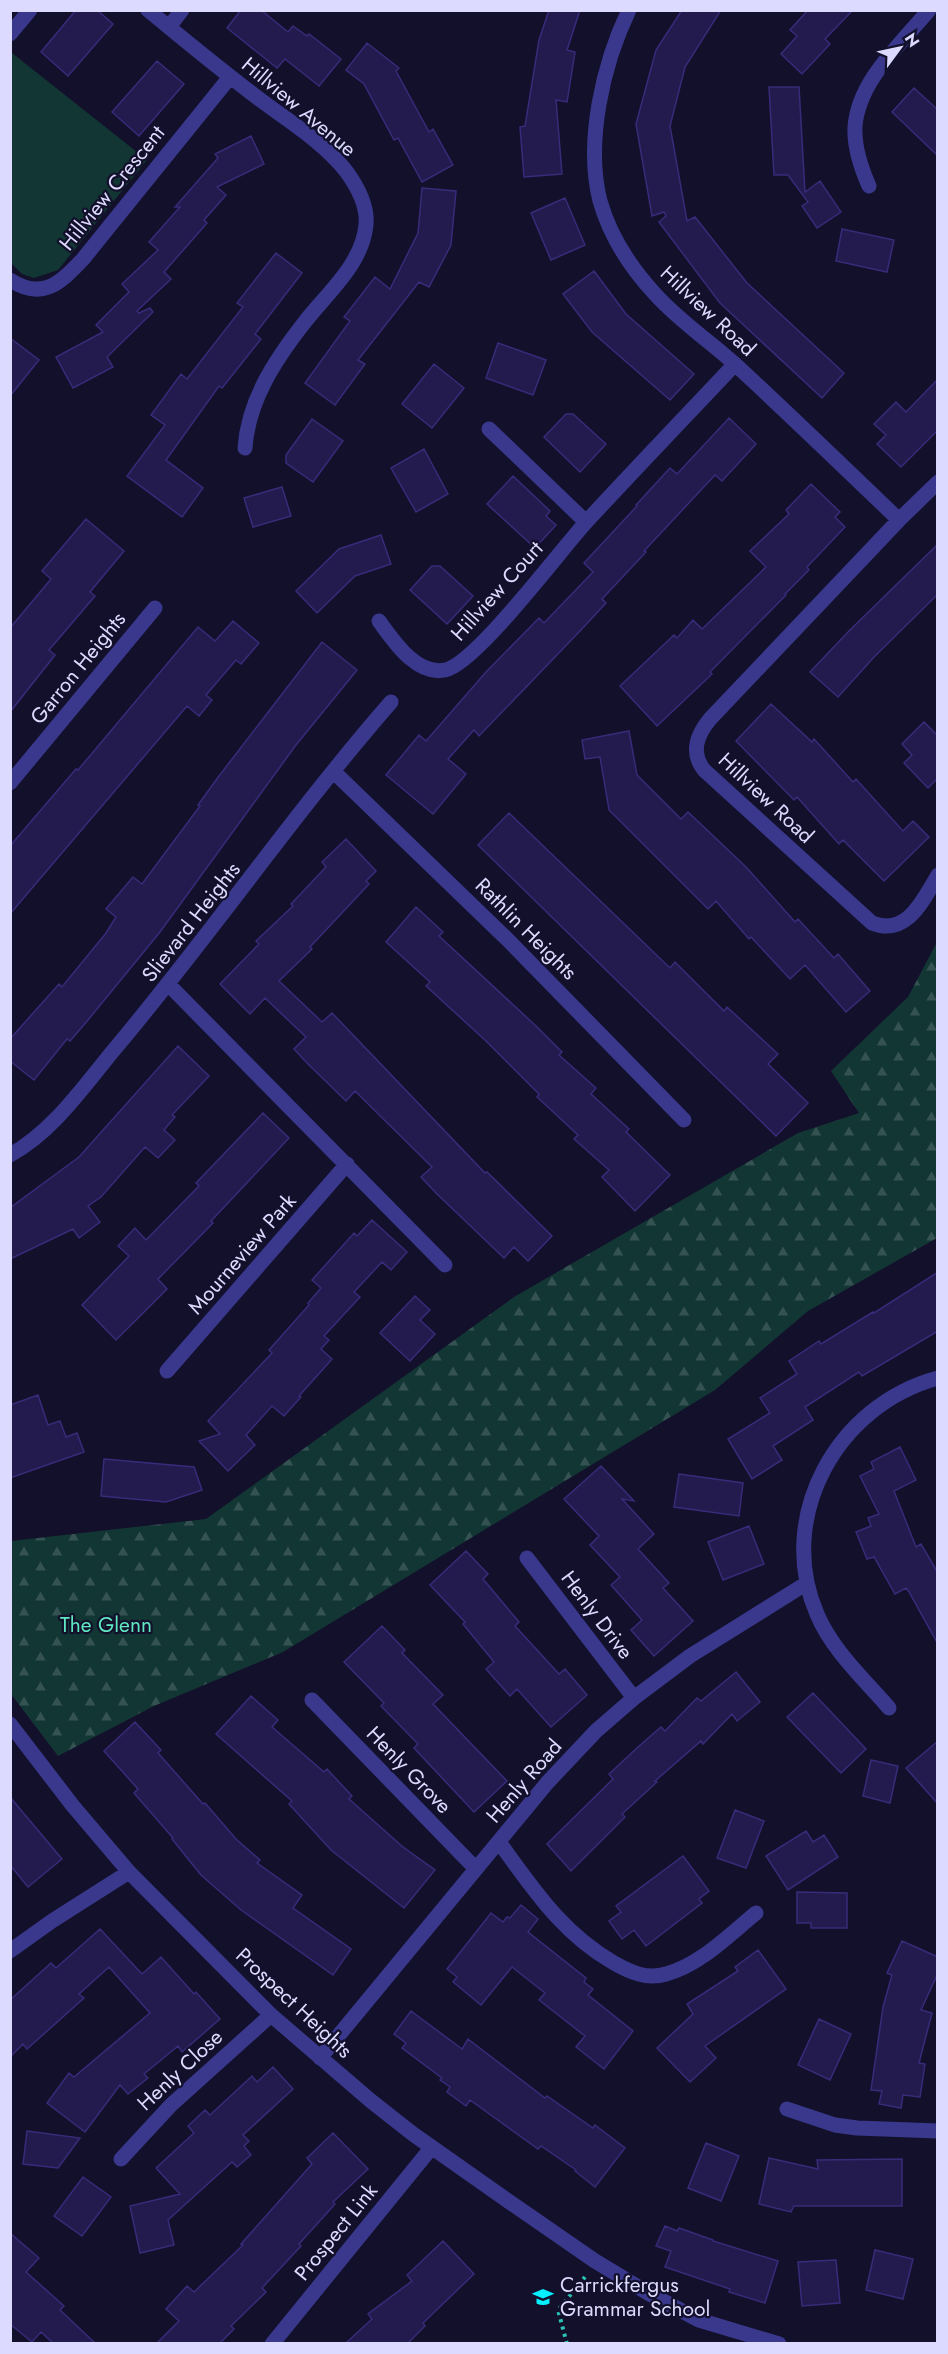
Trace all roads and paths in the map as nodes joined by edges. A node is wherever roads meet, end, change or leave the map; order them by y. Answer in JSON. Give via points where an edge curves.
{"nodes":[{"id":1,"x":30,"y":10,"type":"edge"},
{"id":2,"x":148,"y":10,"type":"edge"},
{"id":3,"x":182,"y":10,"type":"edge"},
{"id":4,"x":628,"y":10,"type":"edge"},
{"id":5,"x":929,"y":10,"type":"edge"},
{"id":6,"x":169,"y":27,"type":"junction"},
{"id":7,"x":10,"y":34,"type":"edge"},
{"id":8,"x":230,"y":77,"type":"junction"},
{"id":9,"x":869,"y":186,"type":"dead end"},
{"id":10,"x":10,"y":280,"type":"edge"},
{"id":11,"x":735,"y":364,"type":"junction"},
{"id":12,"x":489,"y":429,"type":"dead end"},
{"id":13,"x":245,"y":448,"type":"dead end"},
{"id":14,"x":938,"y":482,"type":"edge"},
{"id":15,"x":899,"y":520,"type":"junction"},
{"id":16,"x":586,"y":522,"type":"junction"},
{"id":17,"x":155,"y":608,"type":"dead end"},
{"id":18,"x":379,"y":621,"type":"dead end"},
{"id":19,"x":391,"y":702,"type":"dead end"},
{"id":20,"x":334,"y":772,"type":"junction"},
{"id":21,"x":10,"y":783,"type":"edge"},
{"id":22,"x":938,"y":875,"type":"edge"},
{"id":23,"x":169,"y":985,"type":"junction"},
{"id":24,"x":684,"y":1120,"type":"dead end"},
{"id":25,"x":10,"y":1155,"type":"edge"},
{"id":26,"x":347,"y":1164,"type":"junction"},
{"id":27,"x":445,"y":1265,"type":"dead end"},
{"id":28,"x":167,"y":1371,"type":"dead end"},
{"id":29,"x":938,"y":1378,"type":"edge"},
{"id":30,"x":527,"y":1558,"type":"dead end"},
{"id":31,"x":807,"y":1583,"type":"junction"},
{"id":32,"x":634,"y":1698,"type":"junction"},
{"id":33,"x":312,"y":1700,"type":"dead end"},
{"id":34,"x":889,"y":1708,"type":"dead end"},
{"id":35,"x":10,"y":1724,"type":"edge"},
{"id":36,"x":499,"y":1842,"type":"junction"},
{"id":37,"x":476,"y":1869,"type":"junction"},
{"id":38,"x":129,"y":1872,"type":"junction"},
{"id":39,"x":756,"y":1913,"type":"dead end"},
{"id":40,"x":10,"y":1951,"type":"edge"},
{"id":41,"x":271,"y":2015,"type":"junction"},
{"id":42,"x":320,"y":2058,"type":"junction"},
{"id":43,"x":787,"y":2109,"type":"dead end"},
{"id":44,"x":938,"y":2131,"type":"edge"},
{"id":45,"x":432,"y":2147,"type":"junction"},
{"id":46,"x":120,"y":2159,"type":"dead end"},
{"id":47,"x":596,"y":2261,"type":"junction"},
{"id":48,"x":272,"y":2343,"type":"edge"},
{"id":49,"x":567,"y":2343,"type":"edge"},
{"id":50,"x":779,"y":2343,"type":"edge"}],
"edges":[{"from":1,"to":7,"type":"street"},
{"from":2,"to":6,"type":"street","name":"Hillview Avenue"},
{"from":3,"to":6,"type":"street"},
{"from":4,"to":11,"type":"street","name":"Hillview Road","via":[[601,94],[596,148],[600,200],[618,244],[645,282]]},
{"from":5,"to":9,"type":"street","via":[[874,76],[859,107],[855,138]]},
{"from":6,"to":8,"type":"street","name":"Hillview Avenue"},
{"from":8,"to":10,"type":"street","name":"Hillview Crescent","via":[[67,276],[39,290],[28,290]]},
{"from":8,"to":13,"type":"street","name":"Hillview Avenue","via":[[338,162],[356,186],[364,204],[366,224],[362,244],[350,267],[298,332],[264,383],[247,424]]},
{"from":11,"to":15,"type":"street","name":"Hillview Road"},
{"from":11,"to":16,"type":"street","name":"Hillview Court"},
{"from":12,"to":16,"type":"street"},
{"from":14,"to":15,"type":"street","name":"Hillview Road"},
{"from":15,"to":22,"type":"street","name":"Hillview Road","via":[[710,719],[699,734],[695,753],[704,770],[872,922],[890,926],[907,920]]},
{"from":16,"to":18,"type":"street","name":"Hillview Court","via":[[481,645],[454,667],[436,671],[416,663]]},
{"from":17,"to":21,"type":"street","name":"Garron Heights"},
{"from":19,"to":20,"type":"street","name":"Slievard Heights"},
{"from":20,"to":23,"type":"street","name":"Slievard Heights"},
{"from":20,"to":24,"type":"street","name":"Rathlin Heights","via":[[507,939]]},
{"from":23,"to":25,"type":"street","name":"Slievard Heights","via":[[56,1119],[32,1143]]},
{"from":23,"to":26,"type":"street"},
{"from":26,"to":27,"type":"street"},
{"from":26,"to":28,"type":"street","name":"Mourneview Park"},
{"from":29,"to":31,"type":"street","via":[[914,1386],[878,1408],[833,1452],[816,1482],[808,1511],[804,1542]]},
{"from":30,"to":32,"type":"street","name":"Henly Drive"},
{"from":31,"to":32,"type":"street","name":"Henly Road","via":[[690,1656]]},
{"from":31,"to":34,"type":"street","via":[[823,1627]]},
{"from":32,"to":36,"type":"street","name":"Henly Road","via":[[558,1770]]},
{"from":33,"to":37,"type":"street","name":"Henly Grove"},
{"from":35,"to":38,"type":"street","name":"Prospect Heights"},
{"from":36,"to":37,"type":"street","name":"Henly Road"},
{"from":36,"to":39,"type":"street","via":[[567,1929],[623,1968],[646,1976],[667,1974],[687,1965]]},
{"from":37,"to":42,"type":"street","name":"Henly Road"},
{"from":38,"to":40,"type":"street"},
{"from":38,"to":41,"type":"street","name":"Prospect Heights"},
{"from":41,"to":42,"type":"street","name":"Prospect Heights"},
{"from":41,"to":46,"type":"street","name":"Henly Close","via":[[171,2106]]},
{"from":42,"to":45,"type":"street","name":"Prospect Heights"},
{"from":43,"to":44,"type":"street","via":[[835,2125]]},
{"from":45,"to":47,"type":"street","name":"Prospect Heights"},
{"from":45,"to":48,"type":"street","name":"Prospect Link"},
{"from":47,"to":49,"type":"path","via":[[558,2310]]},
{"from":47,"to":50,"type":"street","name":"Prospect Heights","via":[[699,2320]]}]}
